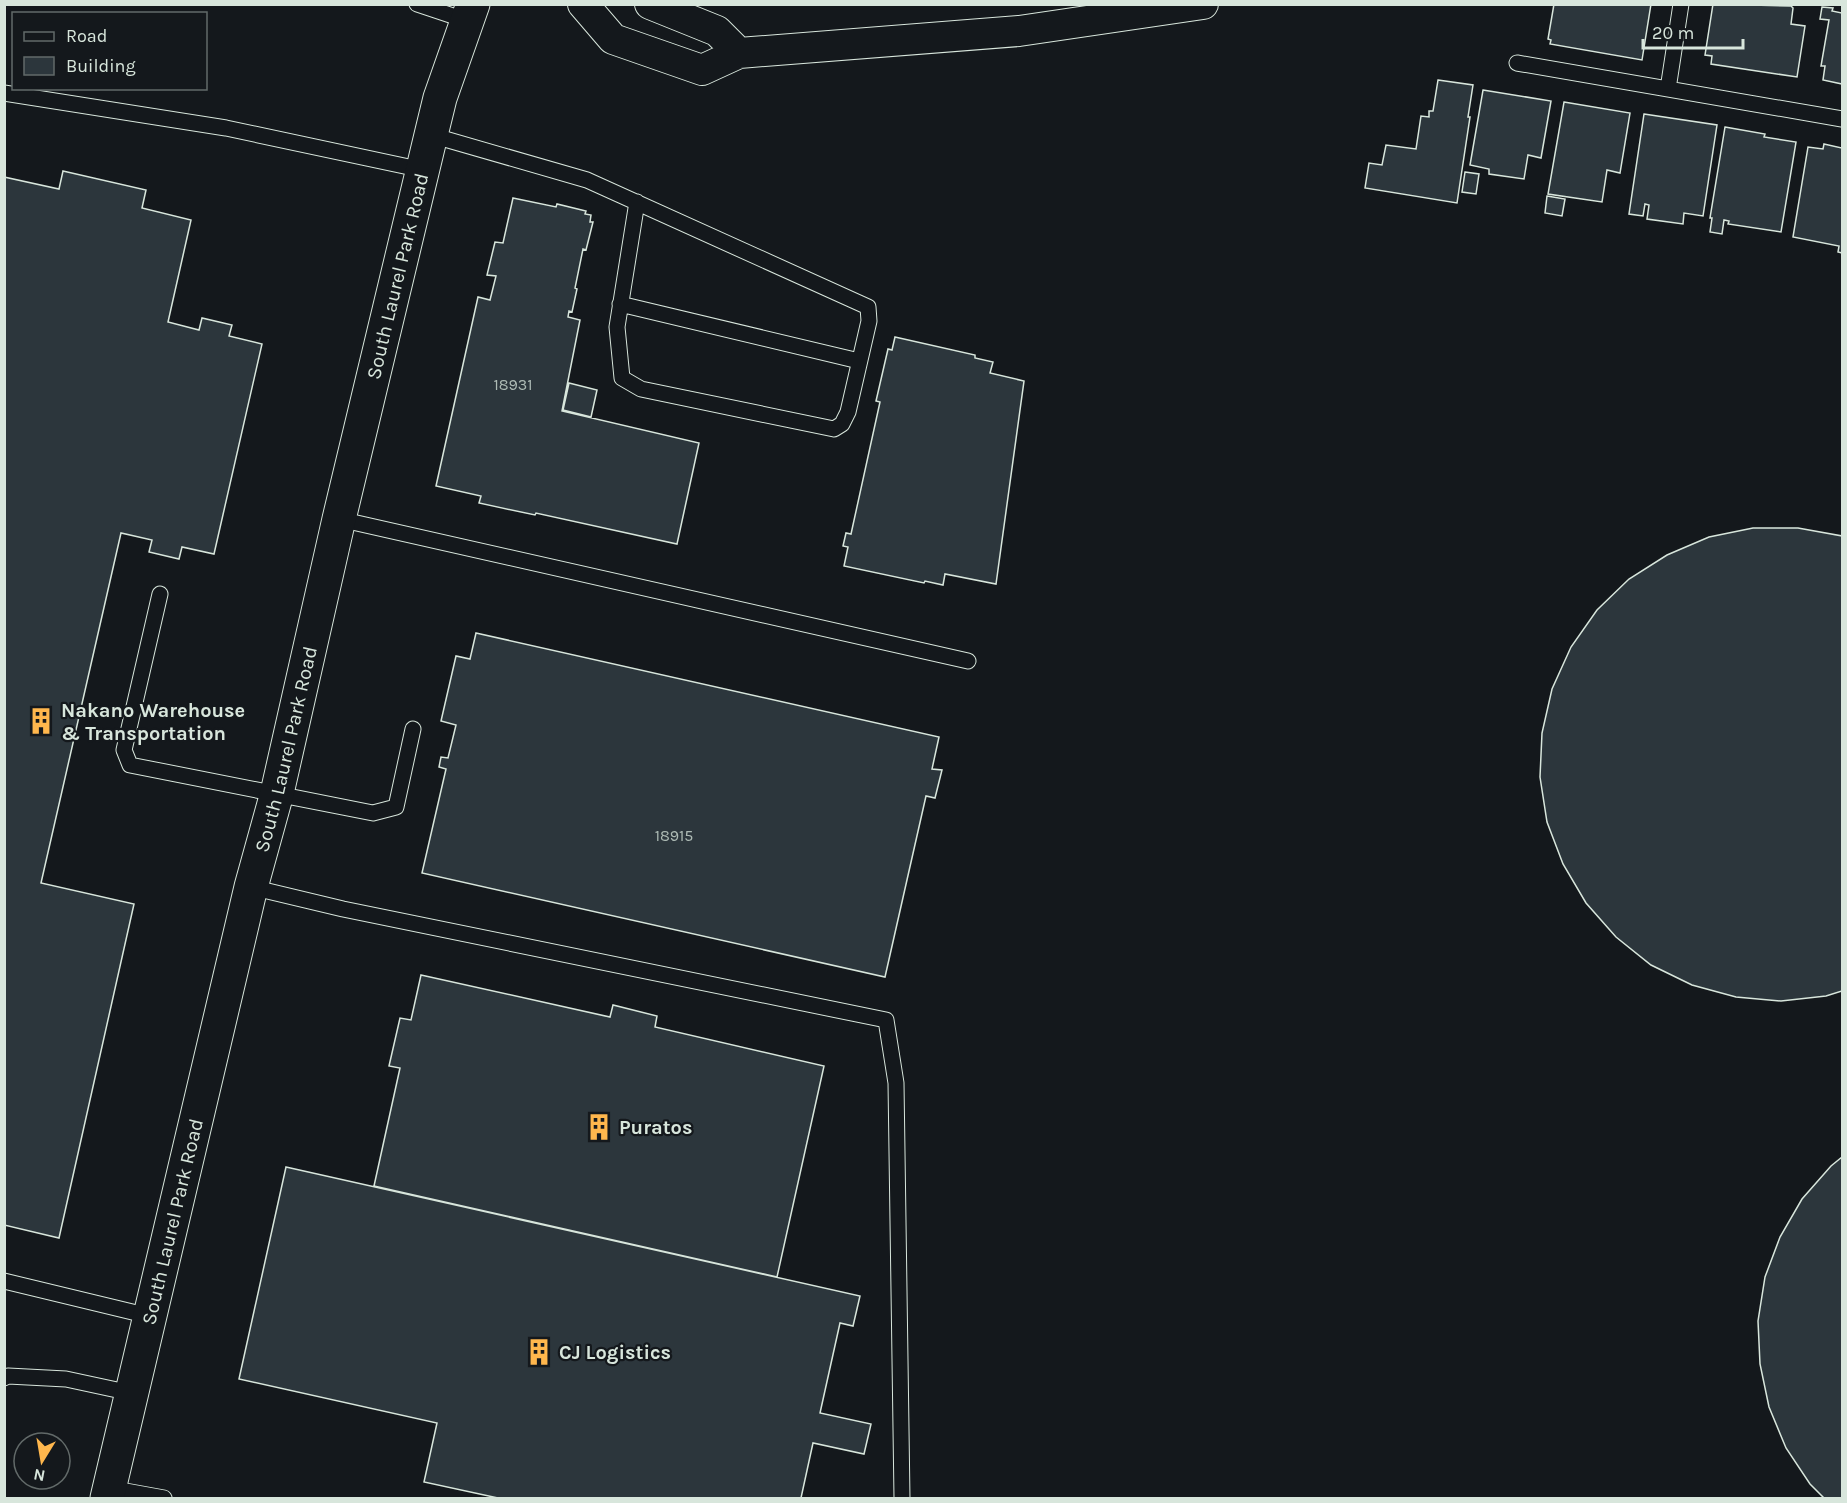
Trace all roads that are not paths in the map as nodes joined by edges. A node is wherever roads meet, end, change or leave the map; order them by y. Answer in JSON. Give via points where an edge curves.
{"nodes":[{"id":1,"x":417,"y":4,"type":"edge"},
{"id":2,"x":583,"y":4,"type":"edge"},
{"id":3,"x":650,"y":4,"type":"edge"},
{"id":4,"x":1203,"y":4,"type":"edge"},
{"id":5,"x":1681,"y":4,"type":"edge"},
{"id":6,"x":470,"y":13,"type":"edge"},
{"id":7,"x":739,"y":53,"type":"junction"},
{"id":8,"x":1517,"y":63,"type":"dead end"},
{"id":9,"x":1668,"y":89,"type":"junction"},
{"id":10,"x":4,"y":93,"type":"edge"},
{"id":11,"x":1842,"y":119,"type":"edge"},
{"id":12,"x":431,"y":135,"type":"junction"},
{"id":13,"x":423,"y":170,"type":"junction"},
{"id":14,"x":637,"y":202,"type":"junction"},
{"id":15,"x":620,"y":304,"type":"junction"},
{"id":16,"x":860,"y":361,"type":"junction"},
{"id":17,"x":339,"y":519,"type":"junction"},
{"id":18,"x":160,"y":594,"type":"dead end"},
{"id":19,"x":968,"y":661,"type":"dead end"},
{"id":20,"x":413,"y":729,"type":"dead end"},
{"id":21,"x":277,"y":793,"type":"junction"},
{"id":22,"x":251,"y":887,"type":"junction"},
{"id":23,"x":4,"y":1281,"type":"edge"},
{"id":24,"x":149,"y":1316,"type":"junction"},
{"id":25,"x":4,"y":1378,"type":"edge"},
{"id":26,"x":131,"y":1393,"type":"junction"},
{"id":27,"x":108,"y":1493,"type":"edge"},
{"id":28,"x":164,"y":1498,"type":"edge"},
{"id":29,"x":902,"y":1498,"type":"edge"}],
"edges":[{"from":1,"to":6,"type":"lane"},
{"from":2,"to":7,"type":"street","via":[[613,39],[702,70]]},
{"from":3,"to":7,"type":"street","via":[[717,31]]},
{"from":4,"to":7,"type":"street","via":[[1019,31]]},
{"from":5,"to":9,"type":"lane"},
{"from":6,"to":12,"type":"street","name":"South Laurel Park Road"},
{"from":8,"to":9,"type":"lane"},
{"from":9,"to":11,"type":"lane"},
{"from":10,"to":13,"type":"lane","via":[[226,128]]},
{"from":12,"to":13,"type":"street","name":"South Laurel Park Road"},
{"from":12,"to":14,"type":"lane","via":[[587,180]]},
{"from":13,"to":17,"type":"street","name":"South Laurel Park Road"},
{"from":14,"to":15,"type":"lane"},
{"from":14,"to":16,"type":"lane","via":[[868,307],[869,321]]},
{"from":15,"to":16,"type":"lane"},
{"from":15,"to":16,"type":"lane","via":[[617,327],[622,378],[641,389],[834,429],[848,412]]},
{"from":17,"to":19,"type":"lane"},
{"from":17,"to":21,"type":"street","name":"South Laurel Park Road"},
{"from":18,"to":21,"type":"lane","via":[[124,750],[130,765]]},
{"from":20,"to":21,"type":"lane","via":[[396,807],[373,813]]},
{"from":21,"to":22,"type":"street","name":"South Laurel Park Road"},
{"from":22,"to":24,"type":"street","name":"South Laurel Park Road"},
{"from":22,"to":29,"type":"lane","via":[[886,1020],[896,1083]]},
{"from":23,"to":24,"type":"lane"},
{"from":24,"to":26,"type":"street","name":"South Laurel Park Road"},
{"from":25,"to":26,"type":"lane","via":[[66,1379]]},
{"from":26,"to":27,"type":"street","name":"South Laurel Park Road"},
{"from":27,"to":28,"type":"lane"}]}
